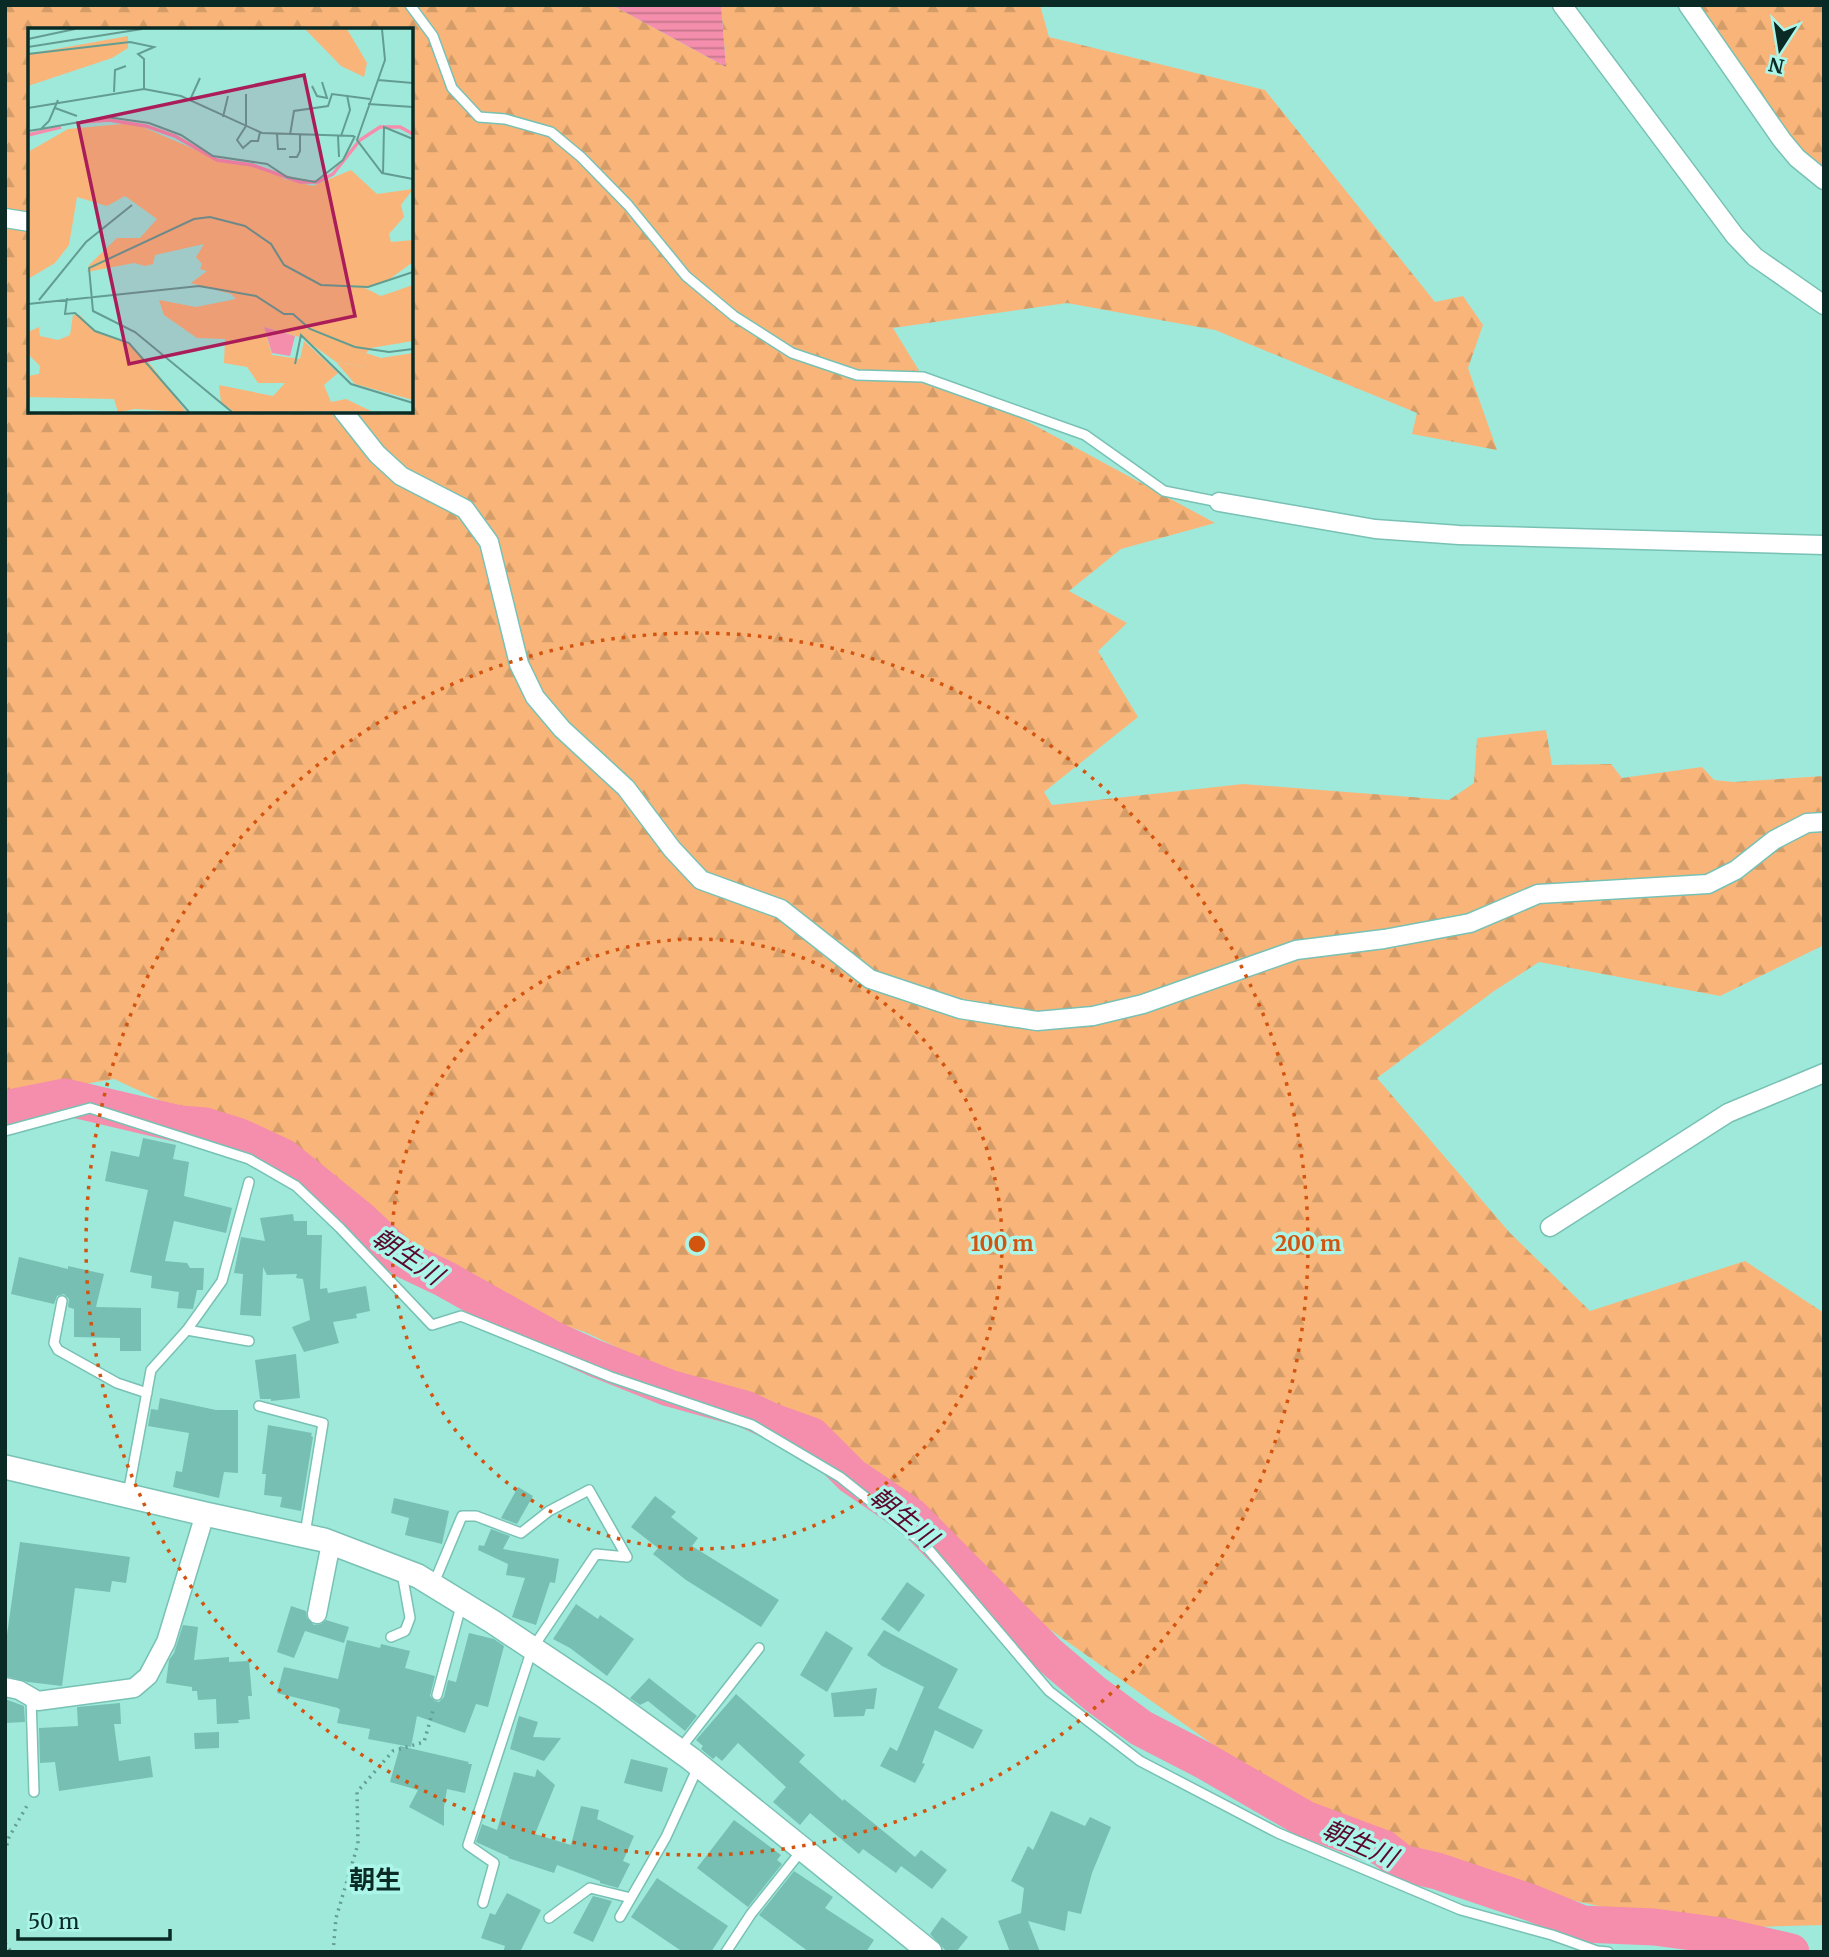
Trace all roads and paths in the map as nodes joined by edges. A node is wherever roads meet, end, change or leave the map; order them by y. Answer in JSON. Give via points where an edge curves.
{"nodes":[{"id":1,"x":410,"y":5,"type":"edge"},
{"id":2,"x":1562,"y":5,"type":"edge"},
{"id":3,"x":1688,"y":5,"type":"edge"},
{"id":4,"x":1824,"y":180,"type":"edge"},
{"id":5,"x":5,"y":219,"type":"edge"},
{"id":6,"x":28,"y":222,"type":"edge"},
{"id":7,"x":1824,"y":305,"type":"edge"},
{"id":8,"x":345,"y":413,"type":"edge"},
{"id":9,"x":1219,"y":502,"type":"joint"},
{"id":10,"x":1824,"y":545,"type":"edge"},
{"id":11,"x":1824,"y":822,"type":"edge"},
{"id":12,"x":1824,"y":1073,"type":"edge"},
{"id":13,"x":5,"y":1130,"type":"edge"},
{"id":14,"x":249,"y":1182,"type":"dead end"},
{"id":15,"x":1550,"y":1227,"type":"dead end"},
{"id":16,"x":62,"y":1301,"type":"dead end"},
{"id":17,"x":187,"y":1330,"type":"junction"},
{"id":18,"x":249,"y":1341,"type":"dead end"},
{"id":19,"x":147,"y":1393,"type":"junction"},
{"id":20,"x":258,"y":1406,"type":"dead end"},
{"id":21,"x":5,"y":1467,"type":"edge"},
{"id":22,"x":127,"y":1496,"type":"junction"},
{"id":23,"x":205,"y":1514,"type":"junction"},
{"id":24,"x":305,"y":1536,"type":"junction"},
{"id":25,"x":331,"y":1542,"type":"junction"},
{"id":26,"x":401,"y":1570,"type":"junction"},
{"id":27,"x":433,"y":1585,"type":"junction"},
{"id":28,"x":461,"y":1604,"type":"junction"},
{"id":29,"x":317,"y":1614,"type":"dead end"},
{"id":30,"x":391,"y":1637,"type":"dead end"},
{"id":31,"x":759,"y":1648,"type":"dead end"},
{"id":32,"x":532,"y":1649,"type":"junction"},
{"id":33,"x":5,"y":1687,"type":"edge"},
{"id":34,"x":437,"y":1695,"type":"joint"},
{"id":35,"x":31,"y":1697,"type":"junction"},
{"id":36,"x":679,"y":1751,"type":"junction"},
{"id":37,"x":698,"y":1765,"type":"junction"},
{"id":38,"x":34,"y":1791,"type":"joint"},
{"id":39,"x":803,"y":1849,"type":"junction"},
{"id":40,"x":5,"y":1852,"type":"edge"},
{"id":41,"x":631,"y":1898,"type":"junction"},
{"id":42,"x":483,"y":1903,"type":"dead end"},
{"id":43,"x":549,"y":1917,"type":"dead end"},
{"id":44,"x":620,"y":1917,"type":"dead end"},
{"id":45,"x":5,"y":1943,"type":"edge"},
{"id":46,"x":923,"y":1950,"type":"edge"},
{"id":47,"x":11,"y":1952,"type":"edge"},
{"id":48,"x":333,"y":1952,"type":"edge"},
{"id":49,"x":726,"y":1952,"type":"edge"},
{"id":50,"x":1608,"y":1952,"type":"edge"}],
"edges":[{"from":1,"to":9,"type":"lane","via":[[433,36],[452,88],[479,117],[551,132],[628,205],[685,276],[734,316],[792,352],[857,375],[923,377],[1085,435],[1164,491]]},
{"from":2,"to":7,"type":"street","via":[[1735,236],[1755,257]]},
{"from":3,"to":4,"type":"street","via":[[1782,140]]},
{"from":5,"to":6,"type":"street"},
{"from":8,"to":11,"type":"street","via":[[401,476],[465,509],[489,542],[519,664],[535,697],[562,729],[626,788],[701,880],[781,909],[870,979],[960,1009],[1037,1021],[1093,1016],[1143,1004],[1296,950],[1384,940],[1470,923],[1538,894],[1708,884],[1736,870],[1774,840],[1807,823]]},
{"from":9,"to":10,"type":"street","via":[[1375,529],[1459,535]]},
{"from":12,"to":15,"type":"street","via":[[1728,1113]]},
{"from":13,"to":50,"type":"lane","via":[[90,1108],[249,1159],[296,1186],[432,1325],[461,1316],[611,1377],[752,1425],[840,1477],[924,1544],[1049,1691],[1140,1761],[1278,1833],[1461,1910]]},
{"from":14,"to":17,"type":"lane","via":[[222,1281]]},
{"from":16,"to":19,"type":"lane","via":[[54,1343],[58,1350],[117,1383]]},
{"from":17,"to":18,"type":"lane"},
{"from":17,"to":19,"type":"lane","via":[[151,1370]]},
{"from":19,"to":22,"type":"lane"},
{"from":20,"to":24,"type":"lane","via":[[323,1423]]},
{"from":21,"to":22,"type":"street"},
{"from":22,"to":23,"type":"street"},
{"from":23,"to":24,"type":"street"},
{"from":23,"to":35,"type":"street","via":[[166,1642],[148,1676],[134,1688],[38,1701]]},
{"from":24,"to":25,"type":"street"},
{"from":25,"to":26,"type":"street"},
{"from":25,"to":29,"type":"street"},
{"from":26,"to":27,"type":"street"},
{"from":26,"to":30,"type":"lane","via":[[410,1618],[405,1632]]},
{"from":27,"to":28,"type":"street"},
{"from":27,"to":32,"type":"lane","via":[[462,1516],[476,1516],[521,1533],[549,1511],[589,1490],[627,1557],[596,1554]]},
{"from":28,"to":32,"type":"street"},
{"from":28,"to":34,"type":"lane"},
{"from":31,"to":36,"type":"lane"},
{"from":32,"to":36,"type":"street"},
{"from":32,"to":42,"type":"lane","via":[[468,1845],[494,1863]]},
{"from":33,"to":35,"type":"street"},
{"from":34,"to":48,"type":"path","via":[[424,1742],[393,1751],[357,1792],[358,1844],[336,1919]]},
{"from":35,"to":38,"type":"lane"},
{"from":36,"to":37,"type":"street"},
{"from":37,"to":39,"type":"street"},
{"from":37,"to":41,"type":"lane","via":[[666,1837]]},
{"from":38,"to":40,"type":"path"},
{"from":39,"to":46,"type":"street"},
{"from":39,"to":49,"type":"lane"},
{"from":41,"to":43,"type":"lane","via":[[590,1888]]},
{"from":41,"to":44,"type":"lane"},
{"from":45,"to":47,"type":"path"}]}
